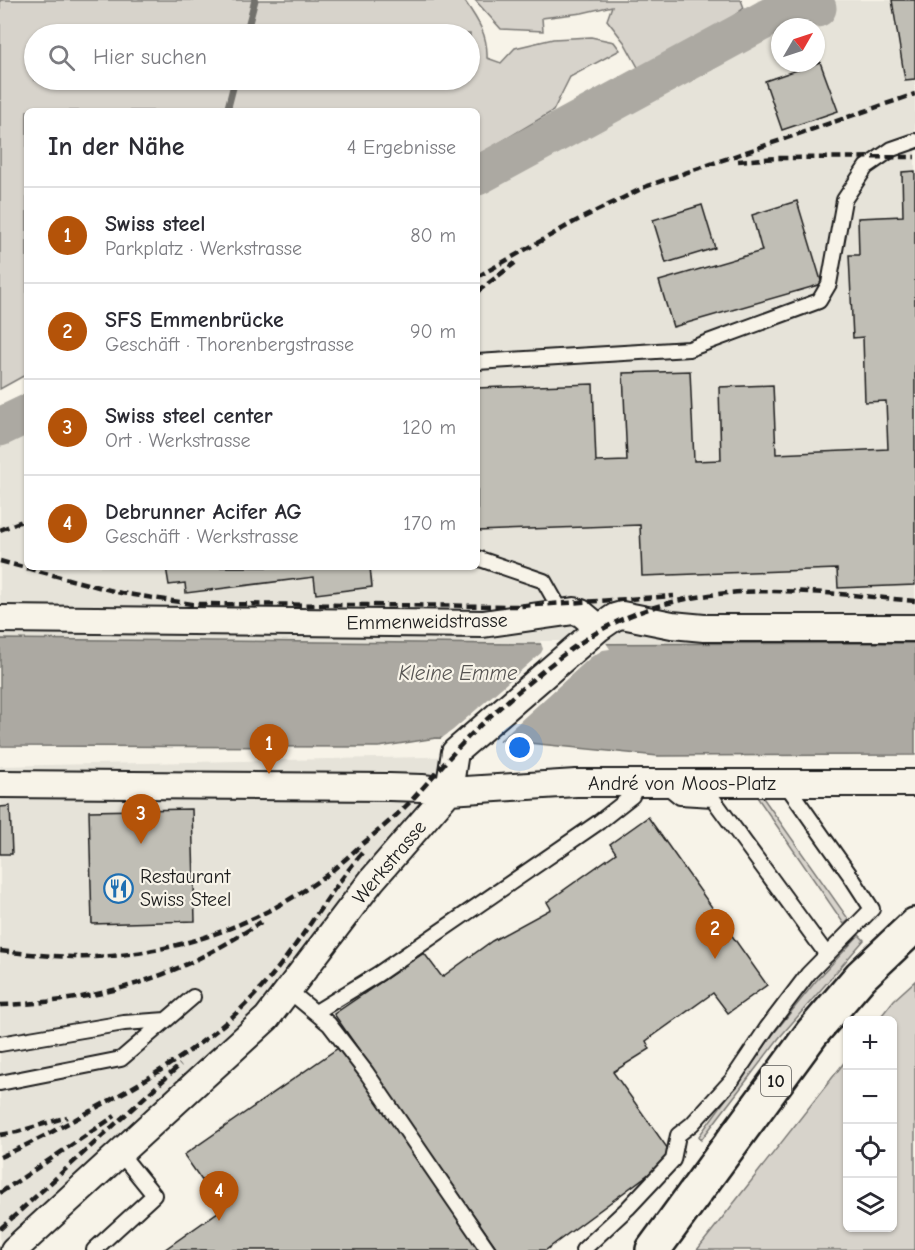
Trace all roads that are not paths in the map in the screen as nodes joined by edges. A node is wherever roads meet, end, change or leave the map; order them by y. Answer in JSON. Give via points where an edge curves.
{"nodes":[{"id":1,"x":915,"y":141,"type":"edge"},
{"id":2,"x":480,"y":362,"type":"edge"},
{"id":3,"x":480,"y":559,"type":"edge"},
{"id":4,"x":559,"y":613,"type":"junction"},
{"id":5,"x":0,"y":619,"type":"edge"},
{"id":6,"x":915,"y":627,"type":"edge"},
{"id":7,"x":592,"y":634,"type":"junction"},
{"id":8,"x":651,"y":783,"type":"junction"},
{"id":9,"x":785,"y":783,"type":"junction"},
{"id":10,"x":915,"y":783,"type":"edge"},
{"id":11,"x":0,"y":784,"type":"edge"},
{"id":12,"x":448,"y":791,"type":"junction"},
{"id":13,"x":915,"y":925,"type":"edge"},
{"id":14,"x":826,"y":955,"type":"junction"},
{"id":15,"x":288,"y":990,"type":"junction"},
{"id":16,"x":193,"y":997,"type":"dead end"},
{"id":17,"x":315,"y":1012,"type":"junction"},
{"id":18,"x":166,"y":1020,"type":"junction"},
{"id":19,"x":0,"y":1044,"type":"edge"},
{"id":20,"x":0,"y":1083,"type":"edge"},
{"id":21,"x":120,"y":1153,"type":"junction"},
{"id":22,"x":14,"y":1250,"type":"edge"},
{"id":23,"x":94,"y":1250,"type":"edge"},
{"id":24,"x":488,"y":1250,"type":"edge"},
{"id":25,"x":583,"y":1250,"type":"edge"},
{"id":26,"x":653,"y":1250,"type":"edge"}],
"edges":[{"from":1,"to":2,"type":"lane","via":[[892,149],[866,167],[844,200],[829,284],[819,301],[689,349]]},
{"from":3,"to":4,"type":"lane","via":[[544,581]]},
{"from":4,"to":5,"type":"street","name":"Emmenweidstrasse","via":[[473,624]]},
{"from":4,"to":7,"type":"street","name":"Emmenweidstrasse","via":[[581,612]]},
{"from":6,"to":7,"type":"street","via":[[704,628],[622,615]]},
{"from":7,"to":12,"type":"street","via":[[454,752]]},
{"from":8,"to":9,"type":"street","name":"André von Moos-Platz"},
{"from":8,"to":12,"type":"street","name":"André von Moos-Platz"},
{"from":8,"to":14,"type":"lane","via":[[680,797],[713,800]]},
{"from":8,"to":17,"type":"lane","via":[[378,974]]},
{"from":9,"to":10,"type":"street","name":"André von Moos-Platz"},
{"from":9,"to":14,"type":"lane","via":[[872,909]]},
{"from":11,"to":12,"type":"street","name":"Werkstrasse"},
{"from":12,"to":15,"type":"street","name":"Werkstrasse","via":[[372,880]]},
{"from":13,"to":26,"type":"main road","number":"10","via":[[861,976],[812,1033]]},
{"from":14,"to":25,"type":"lane","via":[[767,1028],[732,1080],[678,1135],[673,1160]]},
{"from":15,"to":17,"type":"lane"},
{"from":15,"to":21,"type":"street","name":"Werkstrasse","via":[[267,1018]]},
{"from":16,"to":18,"type":"lane"},
{"from":17,"to":24,"type":"lane","via":[[366,1072]]},
{"from":18,"to":19,"type":"lane","via":[[124,1023]]},
{"from":18,"to":20,"type":"lane","via":[[121,1059]]},
{"from":21,"to":22,"type":"street","name":"Werkstrasse"},
{"from":21,"to":23,"type":"lane","via":[[154,1195]]}]}
